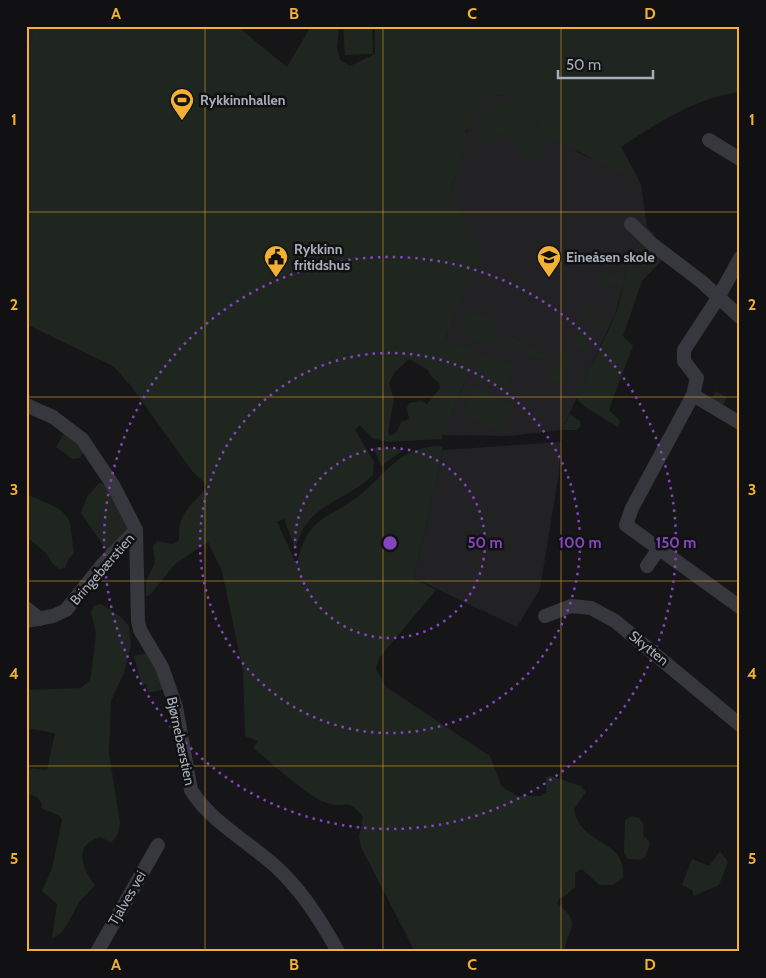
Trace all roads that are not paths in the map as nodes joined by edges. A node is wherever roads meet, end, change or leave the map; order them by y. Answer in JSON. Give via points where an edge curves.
{"nodes":[{"id":1,"x":709,"y":140,"type":"dead end"},
{"id":2,"x":740,"y":159,"type":"edge"},
{"id":3,"x":631,"y":224,"type":"dead end"},
{"id":4,"x":740,"y":258,"type":"edge"},
{"id":5,"x":718,"y":298,"type":"junction"},
{"id":6,"x":740,"y":317,"type":"edge"},
{"id":7,"x":694,"y":395,"type":"junction"},
{"id":8,"x":26,"y":405,"type":"edge"},
{"id":9,"x":740,"y":423,"type":"edge"},
{"id":10,"x":136,"y":530,"type":"junction"},
{"id":11,"x":658,"y":550,"type":"junction"},
{"id":12,"x":647,"y":566,"type":"dead end"},
{"id":13,"x":740,"y":607,"type":"edge"},
{"id":14,"x":26,"y":608,"type":"edge"},
{"id":15,"x":544,"y":616,"type":"dead end"},
{"id":16,"x":33,"y":620,"type":"edge"},
{"id":17,"x":740,"y":725,"type":"edge"},
{"id":18,"x":158,"y":845,"type":"dead end"},
{"id":19,"x":97,"y":952,"type":"edge"},
{"id":20,"x":338,"y":952,"type":"edge"}],
"edges":[{"from":1,"to":2,"type":"street"},
{"from":3,"to":5,"type":"street"},
{"from":4,"to":5,"type":"street"},
{"from":5,"to":6,"type":"street"},
{"from":5,"to":7,"type":"street","via":[[684,350],[684,361],[697,378]]},
{"from":7,"to":9,"type":"street"},
{"from":7,"to":11,"type":"street","via":[[632,508],[626,525]]},
{"from":8,"to":10,"type":"street","name":"Bjørnebærstien","via":[[52,417],[82,439],[113,485]]},
{"from":10,"to":16,"type":"street","name":"Bringebærstien","via":[[66,610]]},
{"from":10,"to":20,"type":"street","name":"Bjørnebærstien","via":[[138,621],[162,667],[176,707],[191,790],[213,815],[297,887]]},
{"from":11,"to":12,"type":"street"},
{"from":11,"to":13,"type":"street"},
{"from":14,"to":16,"type":"street","name":"Bringebærstien"},
{"from":15,"to":17,"type":"street","name":"Skytten","via":[[571,606],[591,608],[622,627]]},
{"from":18,"to":19,"type":"street","name":"Tjalves vei"}]}
